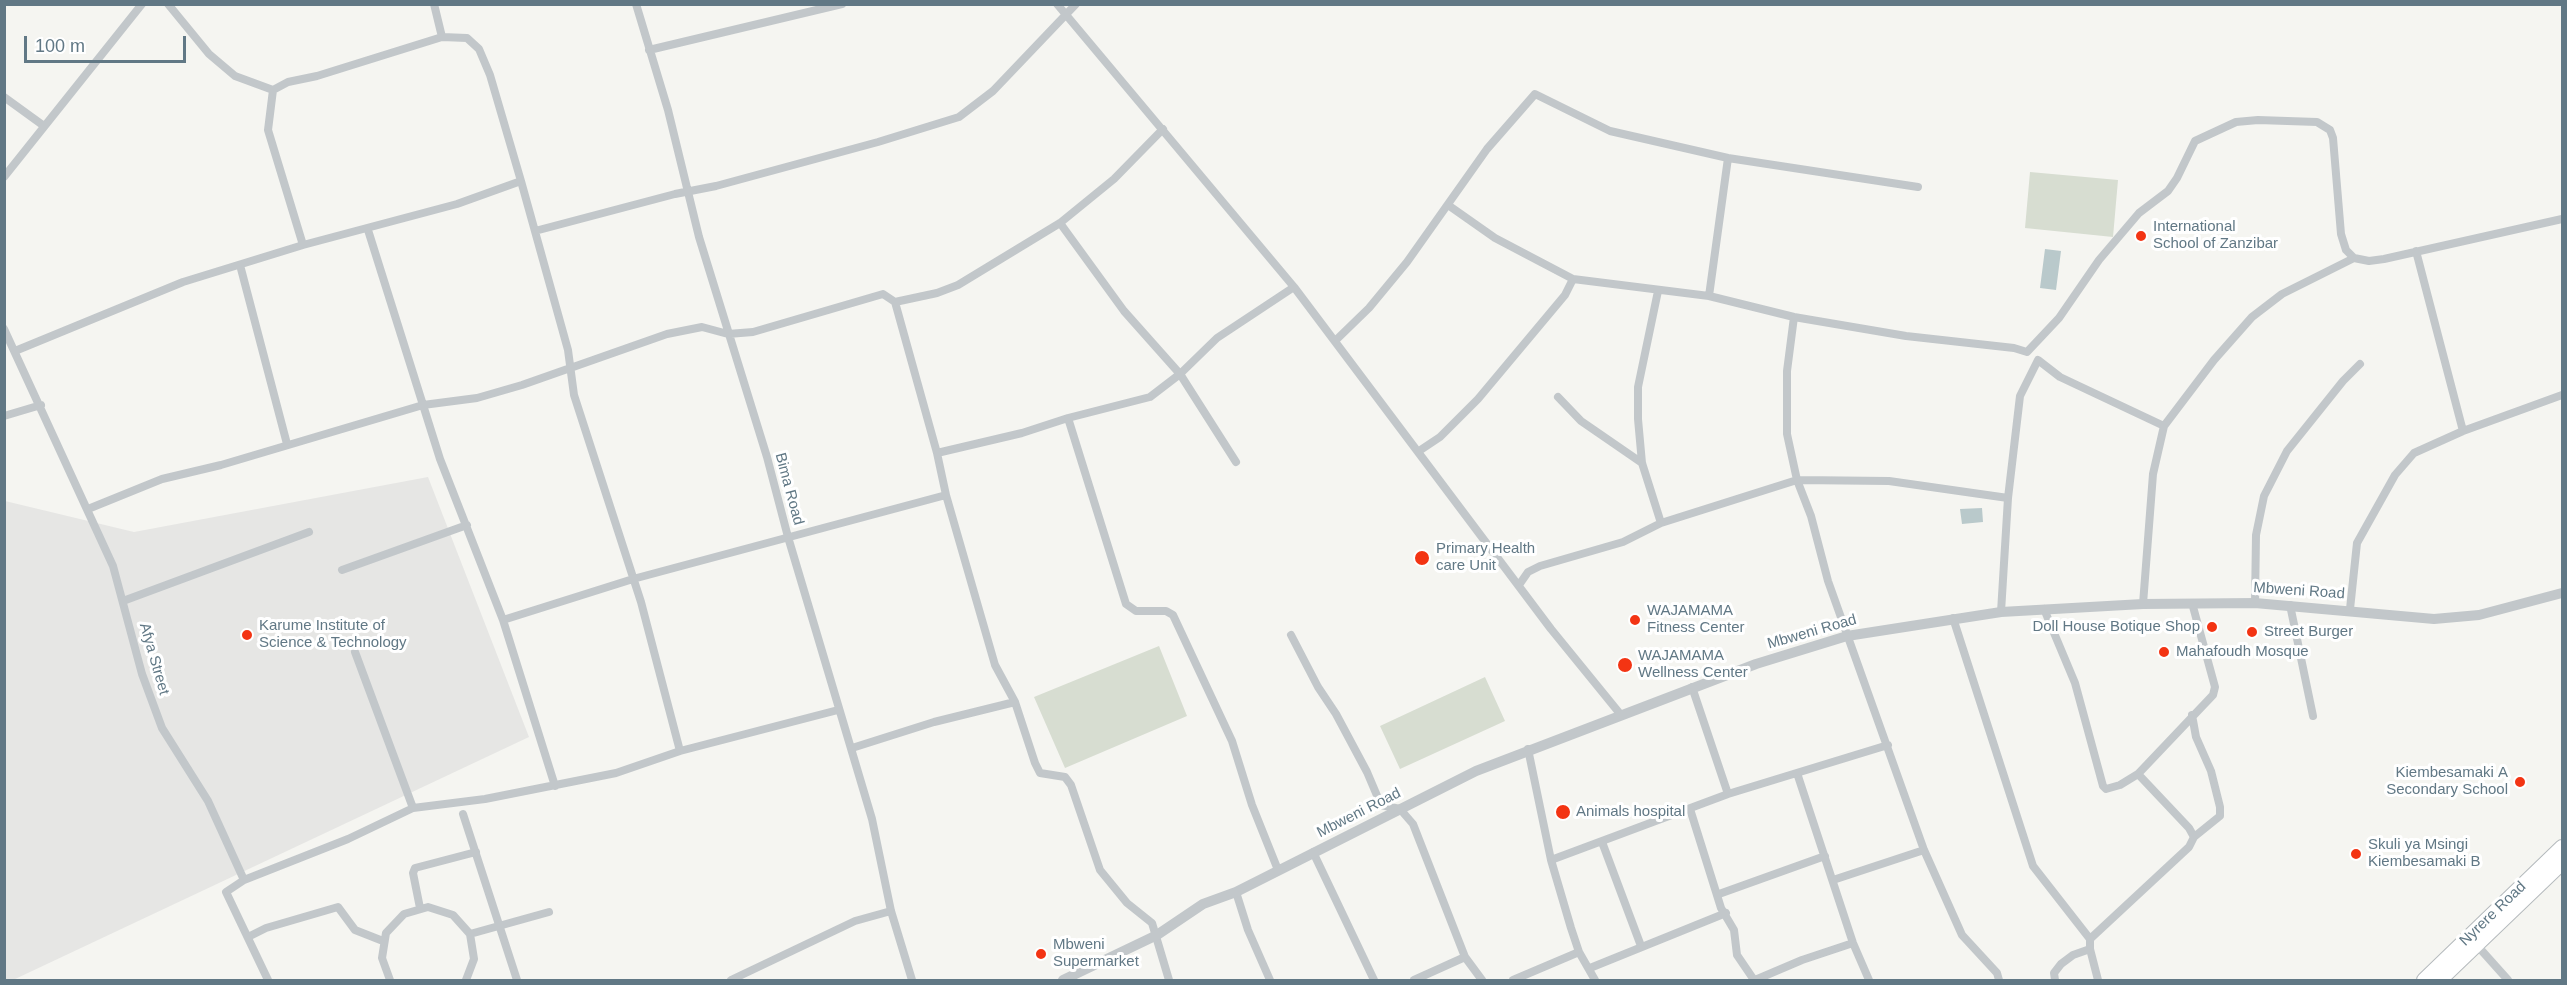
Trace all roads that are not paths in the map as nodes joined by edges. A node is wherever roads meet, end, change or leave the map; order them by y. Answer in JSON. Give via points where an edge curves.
{"nodes":[{"id":1,"x":142,"y":4,"type":"edge"},
{"id":2,"x":168,"y":4,"type":"edge"},
{"id":3,"x":434,"y":4,"type":"edge"},
{"id":4,"x":636,"y":4,"type":"edge"},
{"id":5,"x":842,"y":4,"type":"edge"},
{"id":6,"x":1057,"y":4,"type":"edge"},
{"id":7,"x":1076,"y":4,"type":"edge"},
{"id":8,"x":807,"y":9,"type":"edge"},
{"id":9,"x":1066,"y":16,"type":"junction"},
{"id":10,"x":442,"y":37,"type":"junction"},
{"id":11,"x":649,"y":50,"type":"junction"},
{"id":12,"x":273,"y":90,"type":"junction"},
{"id":13,"x":4,"y":97,"type":"edge"},
{"id":14,"x":44,"y":126,"type":"junction"},
{"id":15,"x":1163,"y":129,"type":"junction"},
{"id":16,"x":1728,"y":158,"type":"junction"},
{"id":17,"x":4,"y":177,"type":"edge"},
{"id":18,"x":521,"y":181,"type":"junction"},
{"id":19,"x":1918,"y":187,"type":"dead end"},
{"id":20,"x":688,"y":192,"type":"junction"},
{"id":21,"x":1448,"y":205,"type":"junction"},
{"id":22,"x":2562,"y":219,"type":"edge"},
{"id":23,"x":1060,"y":223,"type":"junction"},
{"id":24,"x":368,"y":230,"type":"junction"},
{"id":25,"x":535,"y":231,"type":"junction"},
{"id":26,"x":303,"y":245,"type":"junction"},
{"id":27,"x":2416,"y":251,"type":"junction"},
{"id":28,"x":2354,"y":258,"type":"junction"},
{"id":29,"x":240,"y":265,"type":"junction"},
{"id":30,"x":1574,"y":279,"type":"junction"},
{"id":31,"x":1294,"y":287,"type":"junction"},
{"id":32,"x":1658,"y":291,"type":"junction"},
{"id":33,"x":1709,"y":296,"type":"junction"},
{"id":34,"x":895,"y":302,"type":"junction"},
{"id":35,"x":1794,"y":318,"type":"junction"},
{"id":36,"x":4,"y":329,"type":"edge"},
{"id":37,"x":728,"y":334,"type":"junction"},
{"id":38,"x":1335,"y":341,"type":"junction"},
{"id":39,"x":15,"y":351,"type":"junction"},
{"id":40,"x":2026,"y":352,"type":"junction"},
{"id":41,"x":2038,"y":360,"type":"junction"},
{"id":42,"x":2360,"y":364,"type":"dead end"},
{"id":43,"x":571,"y":370,"type":"junction"},
{"id":44,"x":1180,"y":374,"type":"junction"},
{"id":45,"x":2562,"y":395,"type":"edge"},
{"id":46,"x":1558,"y":397,"type":"dead end"},
{"id":47,"x":41,"y":405,"type":"junction"},
{"id":48,"x":423,"y":405,"type":"junction"},
{"id":49,"x":4,"y":416,"type":"edge"},
{"id":50,"x":1068,"y":418,"type":"junction"},
{"id":51,"x":2163,"y":426,"type":"junction"},
{"id":52,"x":2463,"y":431,"type":"junction"},
{"id":53,"x":286,"y":444,"type":"junction"},
{"id":54,"x":1419,"y":451,"type":"junction"},
{"id":55,"x":937,"y":453,"type":"junction"},
{"id":56,"x":1236,"y":462,"type":"dead end"},
{"id":57,"x":1642,"y":463,"type":"junction"},
{"id":58,"x":1797,"y":480,"type":"junction"},
{"id":59,"x":946,"y":495,"type":"junction"},
{"id":60,"x":2008,"y":498,"type":"junction"},
{"id":61,"x":88,"y":509,"type":"junction"},
{"id":62,"x":1661,"y":523,"type":"junction"},
{"id":63,"x":467,"y":525,"type":"junction"},
{"id":64,"x":309,"y":532,"type":"dead end"},
{"id":65,"x":788,"y":537,"type":"junction"},
{"id":66,"x":342,"y":570,"type":"dead end"},
{"id":67,"x":633,"y":579,"type":"junction"},
{"id":68,"x":1519,"y":585,"type":"junction"},
{"id":69,"x":2562,"y":592,"type":"edge"},
{"id":70,"x":123,"y":601,"type":"junction"},
{"id":71,"x":2192,"y":603,"type":"junction"},
{"id":72,"x":2255,"y":603,"type":"junction"},
{"id":73,"x":2143,"y":604,"type":"junction"},
{"id":74,"x":2290,"y":605,"type":"junction"},
{"id":75,"x":2044,"y":609,"type":"junction"},
{"id":76,"x":2350,"y":609,"type":"junction"},
{"id":77,"x":2001,"y":612,"type":"junction"},
{"id":78,"x":1953,"y":618,"type":"junction"},
{"id":79,"x":503,"y":620,"type":"junction"},
{"id":80,"x":1291,"y":634,"type":"dead end"},
{"id":81,"x":1847,"y":636,"type":"junction"},
{"id":82,"x":355,"y":652,"type":"dead end"},
{"id":83,"x":1692,"y":687,"type":"junction"},
{"id":84,"x":1015,"y":702,"type":"junction"},
{"id":85,"x":838,"y":710,"type":"junction"},
{"id":86,"x":1621,"y":715,"type":"junction"},
{"id":87,"x":2192,"y":715,"type":"junction"},
{"id":88,"x":2313,"y":716,"type":"dead end"},
{"id":89,"x":1888,"y":745,"type":"junction"},
{"id":90,"x":852,"y":748,"type":"junction"},
{"id":91,"x":1528,"y":749,"type":"junction"},
{"id":92,"x":680,"y":751,"type":"junction"},
{"id":93,"x":1797,"y":773,"type":"junction"},
{"id":94,"x":2138,"y":774,"type":"junction"},
{"id":95,"x":555,"y":786,"type":"junction"},
{"id":96,"x":1728,"y":794,"type":"junction"},
{"id":97,"x":413,"y":808,"type":"junction"},
{"id":98,"x":1400,"y":809,"type":"junction"},
{"id":99,"x":1690,"y":809,"type":"junction"},
{"id":100,"x":463,"y":814,"type":"dead end"},
{"id":101,"x":2194,"y":837,"type":"junction"},
{"id":102,"x":1602,"y":842,"type":"junction"},
{"id":103,"x":2562,"y":848,"type":"edge"},
{"id":104,"x":1924,"y":850,"type":"junction"},
{"id":105,"x":476,"y":852,"type":"junction"},
{"id":106,"x":1313,"y":852,"type":"junction"},
{"id":107,"x":1825,"y":856,"type":"junction"},
{"id":108,"x":1551,"y":860,"type":"junction"},
{"id":109,"x":2562,"y":863,"type":"edge"},
{"id":110,"x":1278,"y":870,"type":"junction"},
{"id":111,"x":244,"y":880,"type":"junction"},
{"id":112,"x":1833,"y":880,"type":"junction"},
{"id":113,"x":1236,"y":892,"type":"junction"},
{"id":114,"x":1719,"y":894,"type":"junction"},
{"id":115,"x":420,"y":908,"type":"junction"},
{"id":116,"x":891,"y":911,"type":"junction"},
{"id":117,"x":549,"y":912,"type":"dead end"},
{"id":118,"x":1726,"y":913,"type":"junction"},
{"id":119,"x":500,"y":925,"type":"junction"},
{"id":120,"x":470,"y":934,"type":"junction"},
{"id":121,"x":1157,"y":935,"type":"junction"},
{"id":122,"x":248,"y":937,"type":"junction"},
{"id":123,"x":383,"y":941,"type":"junction"},
{"id":124,"x":2473,"y":941,"type":"junction"},
{"id":125,"x":1853,"y":943,"type":"junction"},
{"id":126,"x":2090,"y":944,"type":"junction"},
{"id":127,"x":1641,"y":946,"type":"junction"},
{"id":128,"x":1579,"y":952,"type":"junction"},
{"id":129,"x":1465,"y":957,"type":"junction"},
{"id":130,"x":1590,"y":968,"type":"junction"},
{"id":131,"x":268,"y":981,"type":"edge"},
{"id":132,"x":390,"y":981,"type":"edge"},
{"id":133,"x":466,"y":981,"type":"edge"},
{"id":134,"x":517,"y":981,"type":"edge"},
{"id":135,"x":731,"y":981,"type":"edge"},
{"id":136,"x":912,"y":981,"type":"edge"},
{"id":137,"x":1064,"y":981,"type":"edge"},
{"id":138,"x":1169,"y":981,"type":"edge"},
{"id":139,"x":1270,"y":981,"type":"edge"},
{"id":140,"x":1374,"y":981,"type":"edge"},
{"id":141,"x":1414,"y":981,"type":"edge"},
{"id":142,"x":1482,"y":981,"type":"edge"},
{"id":143,"x":1513,"y":981,"type":"edge"},
{"id":144,"x":1595,"y":981,"type":"edge"},
{"id":145,"x":1755,"y":981,"type":"edge"},
{"id":146,"x":1869,"y":981,"type":"edge"},
{"id":147,"x":1999,"y":981,"type":"edge"},
{"id":148,"x":2055,"y":981,"type":"edge"},
{"id":149,"x":2098,"y":981,"type":"edge"},
{"id":150,"x":2424,"y":981,"type":"edge"},
{"id":151,"x":2440,"y":981,"type":"edge"},
{"id":152,"x":2508,"y":981,"type":"edge"}],
"edges":[{"from":1,"to":14,"type":"street"},
{"from":2,"to":12,"type":"street","via":[[209,54],[235,76]]},
{"from":3,"to":10,"type":"street"},
{"from":4,"to":11,"type":"street","name":"Bima Road"},
{"from":5,"to":8,"type":"street"},
{"from":6,"to":9,"type":"street"},
{"from":7,"to":9,"type":"street"},
{"from":8,"to":11,"type":"street"},
{"from":9,"to":15,"type":"street"},
{"from":9,"to":20,"type":"street","via":[[993,91],[959,117]]},
{"from":10,"to":12,"type":"street","via":[[288,82]]},
{"from":10,"to":18,"type":"street","via":[[467,38],[479,49]]},
{"from":11,"to":20,"type":"street","name":"Bima Road"},
{"from":12,"to":26,"type":"street","via":[[268,130]]},
{"from":13,"to":14,"type":"street"},
{"from":14,"to":17,"type":"street"},
{"from":15,"to":23,"type":"street","via":[[1114,179]]},
{"from":15,"to":31,"type":"street"},
{"from":16,"to":19,"type":"street"},
{"from":16,"to":21,"type":"street","via":[[1610,131],[1535,94],[1487,149]]},
{"from":16,"to":33,"type":"street"},
{"from":18,"to":24,"type":"street"},
{"from":18,"to":25,"type":"street"},
{"from":20,"to":25,"type":"street"},
{"from":20,"to":37,"type":"street","name":"Bima Road"},
{"from":21,"to":30,"type":"street","via":[[1504,243]]},
{"from":21,"to":38,"type":"street","via":[[1369,308]]},
{"from":22,"to":27,"type":"street"},
{"from":23,"to":34,"type":"street","via":[[958,285]]},
{"from":23,"to":44,"type":"street","via":[[1124,311]]},
{"from":24,"to":26,"type":"street"},
{"from":24,"to":48,"type":"street"},
{"from":25,"to":43,"type":"street"},
{"from":26,"to":29,"type":"street"},
{"from":27,"to":28,"type":"street","via":[[2369,261]]},
{"from":27,"to":52,"type":"street"},
{"from":28,"to":40,"type":"street","via":[[2346,250],[2341,234],[2330,130],[2317,122],[2236,122],[2195,141],[2168,191],[2139,213],[2099,260],[2059,318]]},
{"from":28,"to":51,"type":"street","via":[[2282,294],[2252,317],[2199,377]]},
{"from":29,"to":39,"type":"street","via":[[183,282]]},
{"from":29,"to":53,"type":"street"},
{"from":30,"to":32,"type":"street"},
{"from":30,"to":54,"type":"street","via":[[1478,399],[1440,437]]},
{"from":31,"to":38,"type":"street"},
{"from":31,"to":44,"type":"street","via":[[1217,338]]},
{"from":32,"to":33,"type":"street"},
{"from":32,"to":57,"type":"street","via":[[1638,387]]},
{"from":33,"to":35,"type":"street"},
{"from":34,"to":37,"type":"street","via":[[883,294],[753,332]]},
{"from":34,"to":55,"type":"street"},
{"from":35,"to":40,"type":"street"},
{"from":35,"to":58,"type":"street","via":[[1787,371],[1788,434]]},
{"from":36,"to":39,"type":"street","name":"Afya Street"},
{"from":37,"to":43,"type":"street","via":[[702,327],[667,334]]},
{"from":37,"to":65,"type":"street","name":"Bima Road"},
{"from":38,"to":54,"type":"street"},
{"from":39,"to":47,"type":"street","name":"Afya Street"},
{"from":40,"to":41,"type":"street"},
{"from":41,"to":51,"type":"street","via":[[2060,376]]},
{"from":41,"to":60,"type":"street","via":[[2020,396]]},
{"from":42,"to":72,"type":"street","via":[[2287,451],[2264,496],[2256,535]]},
{"from":43,"to":48,"type":"street","via":[[477,398]]},
{"from":43,"to":67,"type":"street","via":[[580,416]]},
{"from":44,"to":50,"type":"street","via":[[1150,397]]},
{"from":44,"to":56,"type":"street"},
{"from":45,"to":52,"type":"street"},
{"from":46,"to":57,"type":"street","via":[[1581,422]]},
{"from":47,"to":49,"type":"street"},
{"from":47,"to":61,"type":"street","name":"Afya Street"},
{"from":48,"to":53,"type":"street"},
{"from":48,"to":63,"type":"street"},
{"from":50,"to":55,"type":"street"},
{"from":50,"to":110,"type":"street","via":[[1126,604],[1136,611],[1166,610],[1173,615],[1232,741]]},
{"from":51,"to":73,"type":"street","via":[[2152,474]]},
{"from":52,"to":76,"type":"street","via":[[2414,453],[2394,475],[2357,543]]},
{"from":53,"to":61,"type":"street","via":[[154,481]]},
{"from":54,"to":68,"type":"street"},
{"from":55,"to":59,"type":"street"},
{"from":57,"to":62,"type":"street"},
{"from":58,"to":60,"type":"street","via":[[1889,481]]},
{"from":58,"to":62,"type":"street"},
{"from":58,"to":81,"type":"street"},
{"from":59,"to":65,"type":"street"},
{"from":59,"to":84,"type":"street","via":[[995,665]]},
{"from":60,"to":77,"type":"street"},
{"from":61,"to":70,"type":"street","name":"Afya Street","via":[[113,566]]},
{"from":62,"to":68,"type":"street","via":[[1623,542],[1540,566],[1528,572]]},
{"from":63,"to":66,"type":"street"},
{"from":63,"to":79,"type":"street"},
{"from":64,"to":70,"type":"street"},
{"from":65,"to":67,"type":"street"},
{"from":65,"to":85,"type":"street","name":"Bima Road"},
{"from":67,"to":79,"type":"street"},
{"from":67,"to":92,"type":"street"},
{"from":68,"to":86,"type":"street"},
{"from":69,"to":76,"type":"street","name":"Mbweni Road","via":[[2480,615],[2434,619]]},
{"from":70,"to":111,"type":"street","name":"Afya Street","via":[[142,674],[162,728],[208,801]]},
{"from":71,"to":72,"type":"street","name":"Mbweni Road"},
{"from":71,"to":73,"type":"street","name":"Mbweni Road"},
{"from":71,"to":87,"type":"street","via":[[2215,687],[2207,702]]},
{"from":72,"to":74,"type":"street","name":"Mbweni Road"},
{"from":73,"to":75,"type":"street","name":"Mbweni Road"},
{"from":74,"to":76,"type":"street","name":"Mbweni Road"},
{"from":74,"to":88,"type":"street"},
{"from":75,"to":77,"type":"street","name":"Mbweni Road"},
{"from":75,"to":94,"type":"street","via":[[2075,683],[2103,786],[2106,789],[2120,785]]},
{"from":77,"to":78,"type":"street","name":"Mbweni Road"},
{"from":78,"to":81,"type":"street","name":"Mbweni Road"},
{"from":78,"to":126,"type":"street","via":[[2033,866]]},
{"from":79,"to":95,"type":"street"},
{"from":80,"to":98,"type":"street","via":[[1381,805]]},
{"from":81,"to":83,"type":"street","name":"Mbweni Road"},
{"from":81,"to":89,"type":"street"},
{"from":82,"to":97,"type":"street"},
{"from":83,"to":86,"type":"street","name":"Mbweni Road"},
{"from":83,"to":96,"type":"street"},
{"from":84,"to":90,"type":"street"},
{"from":84,"to":121,"type":"street","via":[[1040,773],[1065,777],[1071,785],[1100,870],[1127,903],[1152,923]]},
{"from":85,"to":90,"type":"street","name":"Bima Road"},
{"from":85,"to":92,"type":"street"},
{"from":86,"to":91,"type":"street","name":"Mbweni Road"},
{"from":87,"to":94,"type":"street"},
{"from":87,"to":101,"type":"street","via":[[2221,810],[2218,820]]},
{"from":89,"to":93,"type":"street"},
{"from":89,"to":104,"type":"street"},
{"from":90,"to":116,"type":"street","name":"Bima Road"},
{"from":91,"to":98,"type":"street","name":"Mbweni Road"},
{"from":91,"to":108,"type":"street"},
{"from":92,"to":95,"type":"street","via":[[616,773]]},
{"from":93,"to":96,"type":"street"},
{"from":93,"to":107,"type":"street"},
{"from":94,"to":101,"type":"street"},
{"from":95,"to":97,"type":"street"},
{"from":96,"to":99,"type":"street"},
{"from":97,"to":111,"type":"street","via":[[348,839]]},
{"from":98,"to":106,"type":"street","name":"Mbweni Road"},
{"from":98,"to":129,"type":"street","via":[[1413,824]]},
{"from":99,"to":102,"type":"street"},
{"from":99,"to":114,"type":"street"},
{"from":100,"to":105,"type":"street"},
{"from":101,"to":126,"type":"street","via":[[2189,848]]},
{"from":102,"to":108,"type":"street"},
{"from":102,"to":127,"type":"street"},
{"from":103,"to":124,"type":"main road","name":"Nyrere Road"},
{"from":104,"to":112,"type":"street"},
{"from":104,"to":147,"type":"street","via":[[1962,935],[1997,973]]},
{"from":105,"to":115,"type":"street","via":[[416,868],[413,873]]},
{"from":105,"to":119,"type":"street"},
{"from":106,"to":110,"type":"street","name":"Mbweni Road"},
{"from":106,"to":140,"type":"street"},
{"from":107,"to":112,"type":"street"},
{"from":107,"to":114,"type":"street"},
{"from":108,"to":128,"type":"street"},
{"from":109,"to":124,"type":"main road","name":"Nyrere Road"},
{"from":110,"to":113,"type":"street","name":"Mbweni Road"},
{"from":111,"to":122,"type":"street","via":[[226,892]]},
{"from":112,"to":125,"type":"street"},
{"from":113,"to":121,"type":"street","name":"Mbweni Road","via":[[1203,904]]},
{"from":113,"to":139,"type":"street"},
{"from":114,"to":118,"type":"street"},
{"from":115,"to":120,"type":"street","via":[[436,908],[453,915]]},
{"from":115,"to":123,"type":"street","via":[[397,919]]},
{"from":116,"to":135,"type":"street","via":[[855,921]]},
{"from":116,"to":136,"type":"street","name":"Bima Road"},
{"from":117,"to":119,"type":"street"},
{"from":118,"to":127,"type":"street"},
{"from":118,"to":145,"type":"street","via":[[1734,930],[1737,955]]},
{"from":119,"to":120,"type":"street"},
{"from":119,"to":134,"type":"street"},
{"from":120,"to":133,"type":"street","via":[[474,959]]},
{"from":121,"to":137,"type":"street","name":"Mbweni Road"},
{"from":121,"to":138,"type":"street"},
{"from":122,"to":123,"type":"street","via":[[338,907],[356,930]]},
{"from":122,"to":131,"type":"street"},
{"from":123,"to":132,"type":"street","via":[[382,958]]},
{"from":124,"to":150,"type":"main road","name":"Nyrere Road"},
{"from":124,"to":151,"type":"main road","name":"Nyrere Road"},
{"from":124,"to":152,"type":"street"},
{"from":125,"to":145,"type":"street"},
{"from":125,"to":146,"type":"street"},
{"from":126,"to":148,"type":"street","via":[[2061,964]]},
{"from":126,"to":149,"type":"street"},
{"from":127,"to":130,"type":"street"},
{"from":128,"to":130,"type":"street"},
{"from":128,"to":143,"type":"street"},
{"from":129,"to":141,"type":"street"},
{"from":129,"to":142,"type":"street"},
{"from":130,"to":144,"type":"street"}]}
